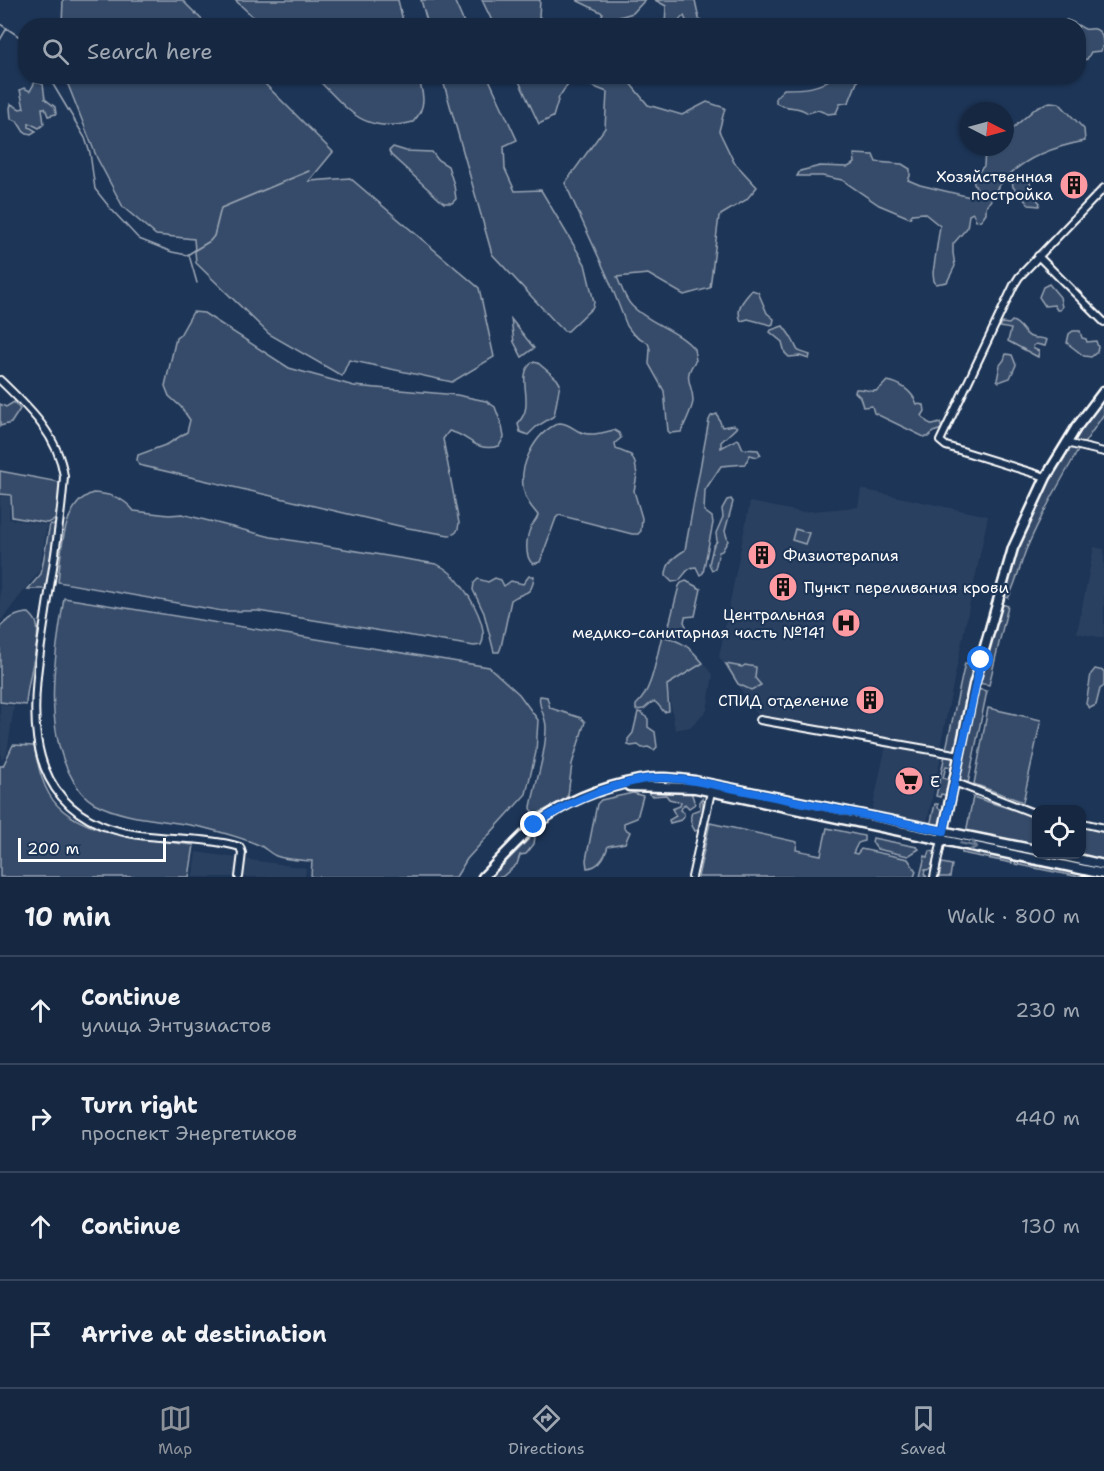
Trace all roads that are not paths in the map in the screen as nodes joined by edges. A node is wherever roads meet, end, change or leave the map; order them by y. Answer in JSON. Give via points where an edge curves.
{"nodes":[{"id":1,"x":1104,"y":188,"type":"edge"},
{"id":2,"x":1038,"y":256,"type":"junction"},
{"id":3,"x":1104,"y":322,"type":"edge"},
{"id":4,"x":0,"y":380,"type":"edge"},
{"id":5,"x":1104,"y":391,"type":"edge"},
{"id":6,"x":1066,"y":444,"type":"junction"},
{"id":7,"x":1104,"y":452,"type":"edge"},
{"id":8,"x":1046,"y":477,"type":"junction"},
{"id":9,"x":760,"y":720,"type":"dead end"},
{"id":10,"x":960,"y":755,"type":"junction"},
{"id":11,"x":954,"y":782,"type":"junction"},
{"id":12,"x":695,"y":784,"type":"junction"},
{"id":13,"x":711,"y":792,"type":"junction"},
{"id":14,"x":760,"y":798,"type":"junction"},
{"id":15,"x":1032,"y":812,"type":"edge"},
{"id":16,"x":1086,"y":824,"type":"edge"},
{"id":17,"x":1104,"y":828,"type":"edge"},
{"id":18,"x":943,"y":835,"type":"junction"},
{"id":19,"x":1032,"y":849,"type":"edge"},
{"id":20,"x":1075,"y":859,"type":"edge"},
{"id":21,"x":1104,"y":865,"type":"edge"},
{"id":22,"x":1104,"y":874,"type":"edge"},
{"id":23,"x":239,"y":877,"type":"edge"},
{"id":24,"x":483,"y":877,"type":"edge"},
{"id":25,"x":692,"y":877,"type":"edge"},
{"id":26,"x":934,"y":877,"type":"edge"}],
"edges":[{"from":1,"to":2,"type":"street"},
{"from":2,"to":3,"type":"street"},
{"from":2,"to":8,"type":"street","via":[[1014,285],[940,441]]},
{"from":4,"to":23,"type":"street","via":[[45,428],[58,452],[64,476],[34,697],[38,747],[49,777],[62,797],[103,826],[240,847]]},
{"from":5,"to":6,"type":"main road"},
{"from":6,"to":7,"type":"street"},
{"from":6,"to":8,"type":"main road"},
{"from":8,"to":10,"type":"main road","via":[[1010,559],[974,685]]},
{"from":9,"to":10,"type":"street"},
{"from":10,"to":11,"type":"main road"},
{"from":11,"to":15,"type":"street"},
{"from":11,"to":18,"type":"main road"},
{"from":12,"to":13,"type":"main road"},
{"from":12,"to":14,"type":"main road"},
{"from":12,"to":24,"type":"main road","via":[[641,780],[577,799],[534,825]]},
{"from":13,"to":14,"type":"main road"},
{"from":13,"to":25,"type":"street"},
{"from":14,"to":18,"type":"main road"},
{"from":16,"to":17,"type":"street"},
{"from":18,"to":19,"type":"main road"},
{"from":18,"to":22,"type":"main road","one_way":true},
{"from":18,"to":26,"type":"street"},
{"from":20,"to":21,"type":"main road"}]}
